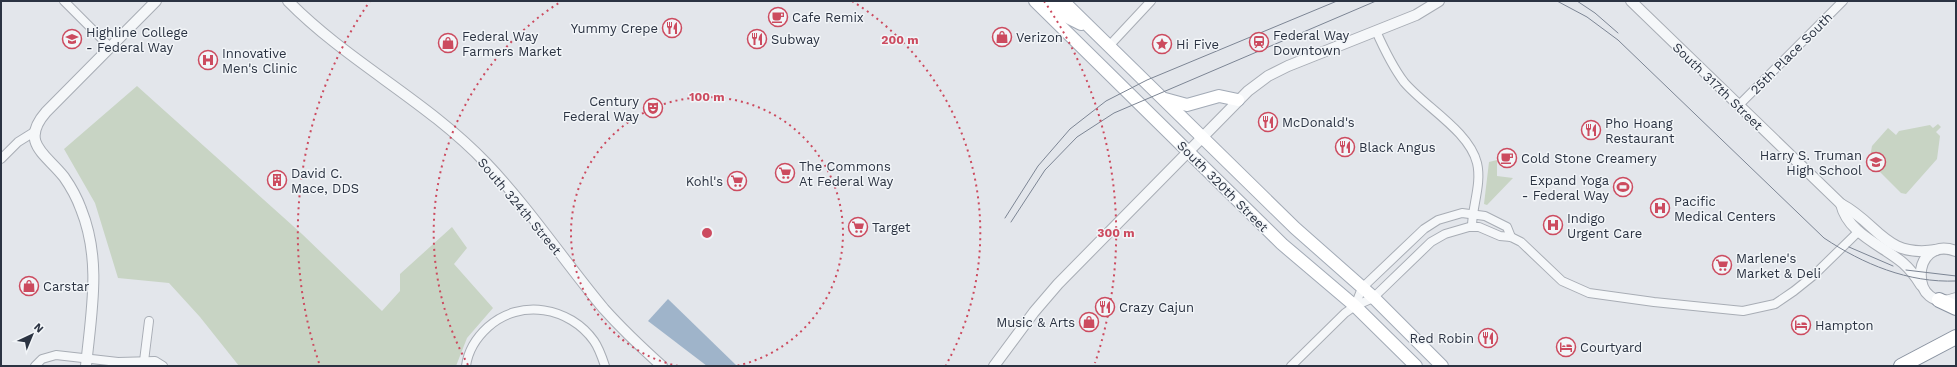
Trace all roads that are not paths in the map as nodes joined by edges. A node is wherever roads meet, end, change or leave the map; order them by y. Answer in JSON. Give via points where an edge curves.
{"nodes":[{"id":1,"x":64,"y":1,"type":"edge"},
{"id":2,"x":156,"y":1,"type":"edge"},
{"id":3,"x":288,"y":1,"type":"edge"},
{"id":4,"x":1035,"y":1,"type":"edge"},
{"id":5,"x":1050,"y":1,"type":"edge"},
{"id":6,"x":1063,"y":1,"type":"edge"},
{"id":7,"x":1151,"y":1,"type":"edge"},
{"id":8,"x":1440,"y":1,"type":"edge"},
{"id":9,"x":1630,"y":1,"type":"edge"},
{"id":10,"x":1843,"y":1,"type":"edge"},
{"id":11,"x":1093,"y":30,"type":"junction"},
{"id":12,"x":1376,"y":30,"type":"junction"},
{"id":13,"x":1109,"y":46,"type":"junction"},
{"id":14,"x":110,"y":47,"type":"junction"},
{"id":15,"x":1162,"y":98,"type":"junction"},
{"id":16,"x":1238,"y":100,"type":"junction"},
{"id":17,"x":1740,"y":105,"type":"junction"},
{"id":18,"x":34,"y":132,"type":"junction"},
{"id":19,"x":1202,"y":138,"type":"junction"},
{"id":20,"x":1189,"y":152,"type":"junction"},
{"id":21,"x":1,"y":159,"type":"edge"},
{"id":22,"x":1841,"y":204,"type":"junction"},
{"id":23,"x":1472,"y":214,"type":"junction"},
{"id":24,"x":1472,"y":227,"type":"junction"},
{"id":25,"x":1859,"y":232,"type":"junction"},
{"id":26,"x":1511,"y":237,"type":"junction"},
{"id":27,"x":1953,"y":249,"type":"edge"},
{"id":28,"x":1936,"y":250,"type":"junction"},
{"id":29,"x":1921,"y":285,"type":"junction"},
{"id":30,"x":1362,"y":288,"type":"junction"},
{"id":31,"x":1373,"y":298,"type":"junction"},
{"id":32,"x":1956,"y":298,"type":"edge"},
{"id":33,"x":1938,"y":300,"type":"junction"},
{"id":34,"x":1355,"y":306,"type":"junction"},
{"id":35,"x":1956,"y":308,"type":"edge"},
{"id":36,"x":149,"y":321,"type":"dead end"},
{"id":37,"x":1956,"y":337,"type":"edge"},
{"id":38,"x":144,"y":361,"type":"junction"},
{"id":39,"x":86,"y":362,"type":"edge"},
{"id":40,"x":660,"y":365,"type":"edge"},
{"id":41,"x":35,"y":366,"type":"edge"},
{"id":42,"x":163,"y":366,"type":"edge"},
{"id":43,"x":466,"y":366,"type":"edge"},
{"id":44,"x":605,"y":366,"type":"edge"},
{"id":45,"x":994,"y":366,"type":"edge"},
{"id":46,"x":1291,"y":366,"type":"edge"},
{"id":47,"x":1416,"y":366,"type":"edge"},
{"id":48,"x":1442,"y":366,"type":"edge"},
{"id":49,"x":1901,"y":366,"type":"edge"}],
"edges":[{"from":1,"to":14,"type":"street"},
{"from":2,"to":14,"type":"street"},
{"from":3,"to":40,"type":"street","name":"South 324th Street","via":[[327,37],[427,111],[486,164],[605,309]]},
{"from":4,"to":20,"type":"main road","name":"South 320th Street"},
{"from":5,"to":11,"type":"main road","via":[[1067,17]]},
{"from":6,"to":11,"type":"main road","name":"South 320th Street"},
{"from":7,"to":13,"type":"street"},
{"from":8,"to":12,"type":"street","via":[[1416,15]]},
{"from":9,"to":17,"type":"street","name":"South 317th Street"},
{"from":10,"to":17,"type":"street","name":"25th Place South"},
{"from":11,"to":13,"type":"main road","name":"South 320th Street"},
{"from":12,"to":16,"type":"street","via":[[1278,70]]},
{"from":12,"to":23,"type":"street","via":[[1387,56],[1405,82],[1472,150],[1477,162],[1478,176]]},
{"from":13,"to":15,"type":"main road","name":"South 320th Street"},
{"from":14,"to":18,"type":"street","via":[[46,112]]},
{"from":15,"to":16,"type":"main road","via":[[1180,104],[1219,96]]},
{"from":15,"to":19,"type":"main road","name":"South 320th Street"},
{"from":16,"to":19,"type":"street"},
{"from":17,"to":22,"type":"street","name":"South 317th Street"},
{"from":18,"to":21,"type":"street","via":[[18,142]]},
{"from":18,"to":39,"type":"street","via":[[38,148],[64,177],[73,192],[91,239],[94,274]]},
{"from":19,"to":20,"type":"street"},
{"from":19,"to":30,"type":"main road","name":"South 320th Street","via":[[1295,228]]},
{"from":20,"to":34,"type":"main road","name":"South 320th Street","via":[[1282,244]]},
{"from":20,"to":45,"type":"street","via":[[1058,284],[1021,328]]},
{"from":22,"to":25,"type":"street","name":"South 317th Street","via":[[1844,216]]},
{"from":22,"to":28,"type":"street","name":"South 317th Street","via":[[1853,210],[1875,231],[1905,251],[1920,253]]},
{"from":23,"to":24,"type":"street"},
{"from":23,"to":26,"type":"street","via":[[1496,220],[1507,227]]},
{"from":23,"to":30,"type":"street","via":[[1450,216],[1424,229]]},
{"from":24,"to":26,"type":"street"},
{"from":24,"to":31,"type":"street","via":[[1445,234],[1431,242]]},
{"from":25,"to":26,"type":"street","via":[[1794,291],[1775,304],[1744,311],[1603,296],[1578,289],[1556,277],[1521,242]]},
{"from":25,"to":29,"type":"street","name":"South 317th Street","via":[[1903,263]]},
{"from":27,"to":28,"type":"street","name":"South 317th Street"},
{"from":28,"to":29,"type":"street","via":[[1926,258],[1920,269]]},
{"from":29,"to":33,"type":"street","name":"South 317th Street","via":[[1931,297]]},
{"from":30,"to":31,"type":"main road","name":"South 320th Street"},
{"from":30,"to":34,"type":"street"},
{"from":31,"to":34,"type":"street"},
{"from":31,"to":48,"type":"main road","name":"South 320th Street"},
{"from":32,"to":33,"type":"street"},
{"from":33,"to":35,"type":"highway"},
{"from":34,"to":46,"type":"street"},
{"from":34,"to":47,"type":"main road","name":"South 320th Street"},
{"from":36,"to":38,"type":"street"},
{"from":37,"to":49,"type":"highway"},
{"from":38,"to":39,"type":"street"},
{"from":38,"to":42,"type":"street","via":[[157,361]]},
{"from":39,"to":41,"type":"street","via":[[55,355],[41,360]]},
{"from":43,"to":44,"type":"street","via":[[473,344],[482,332],[507,314],[535,309],[557,312],[576,322],[595,342]]}]}
